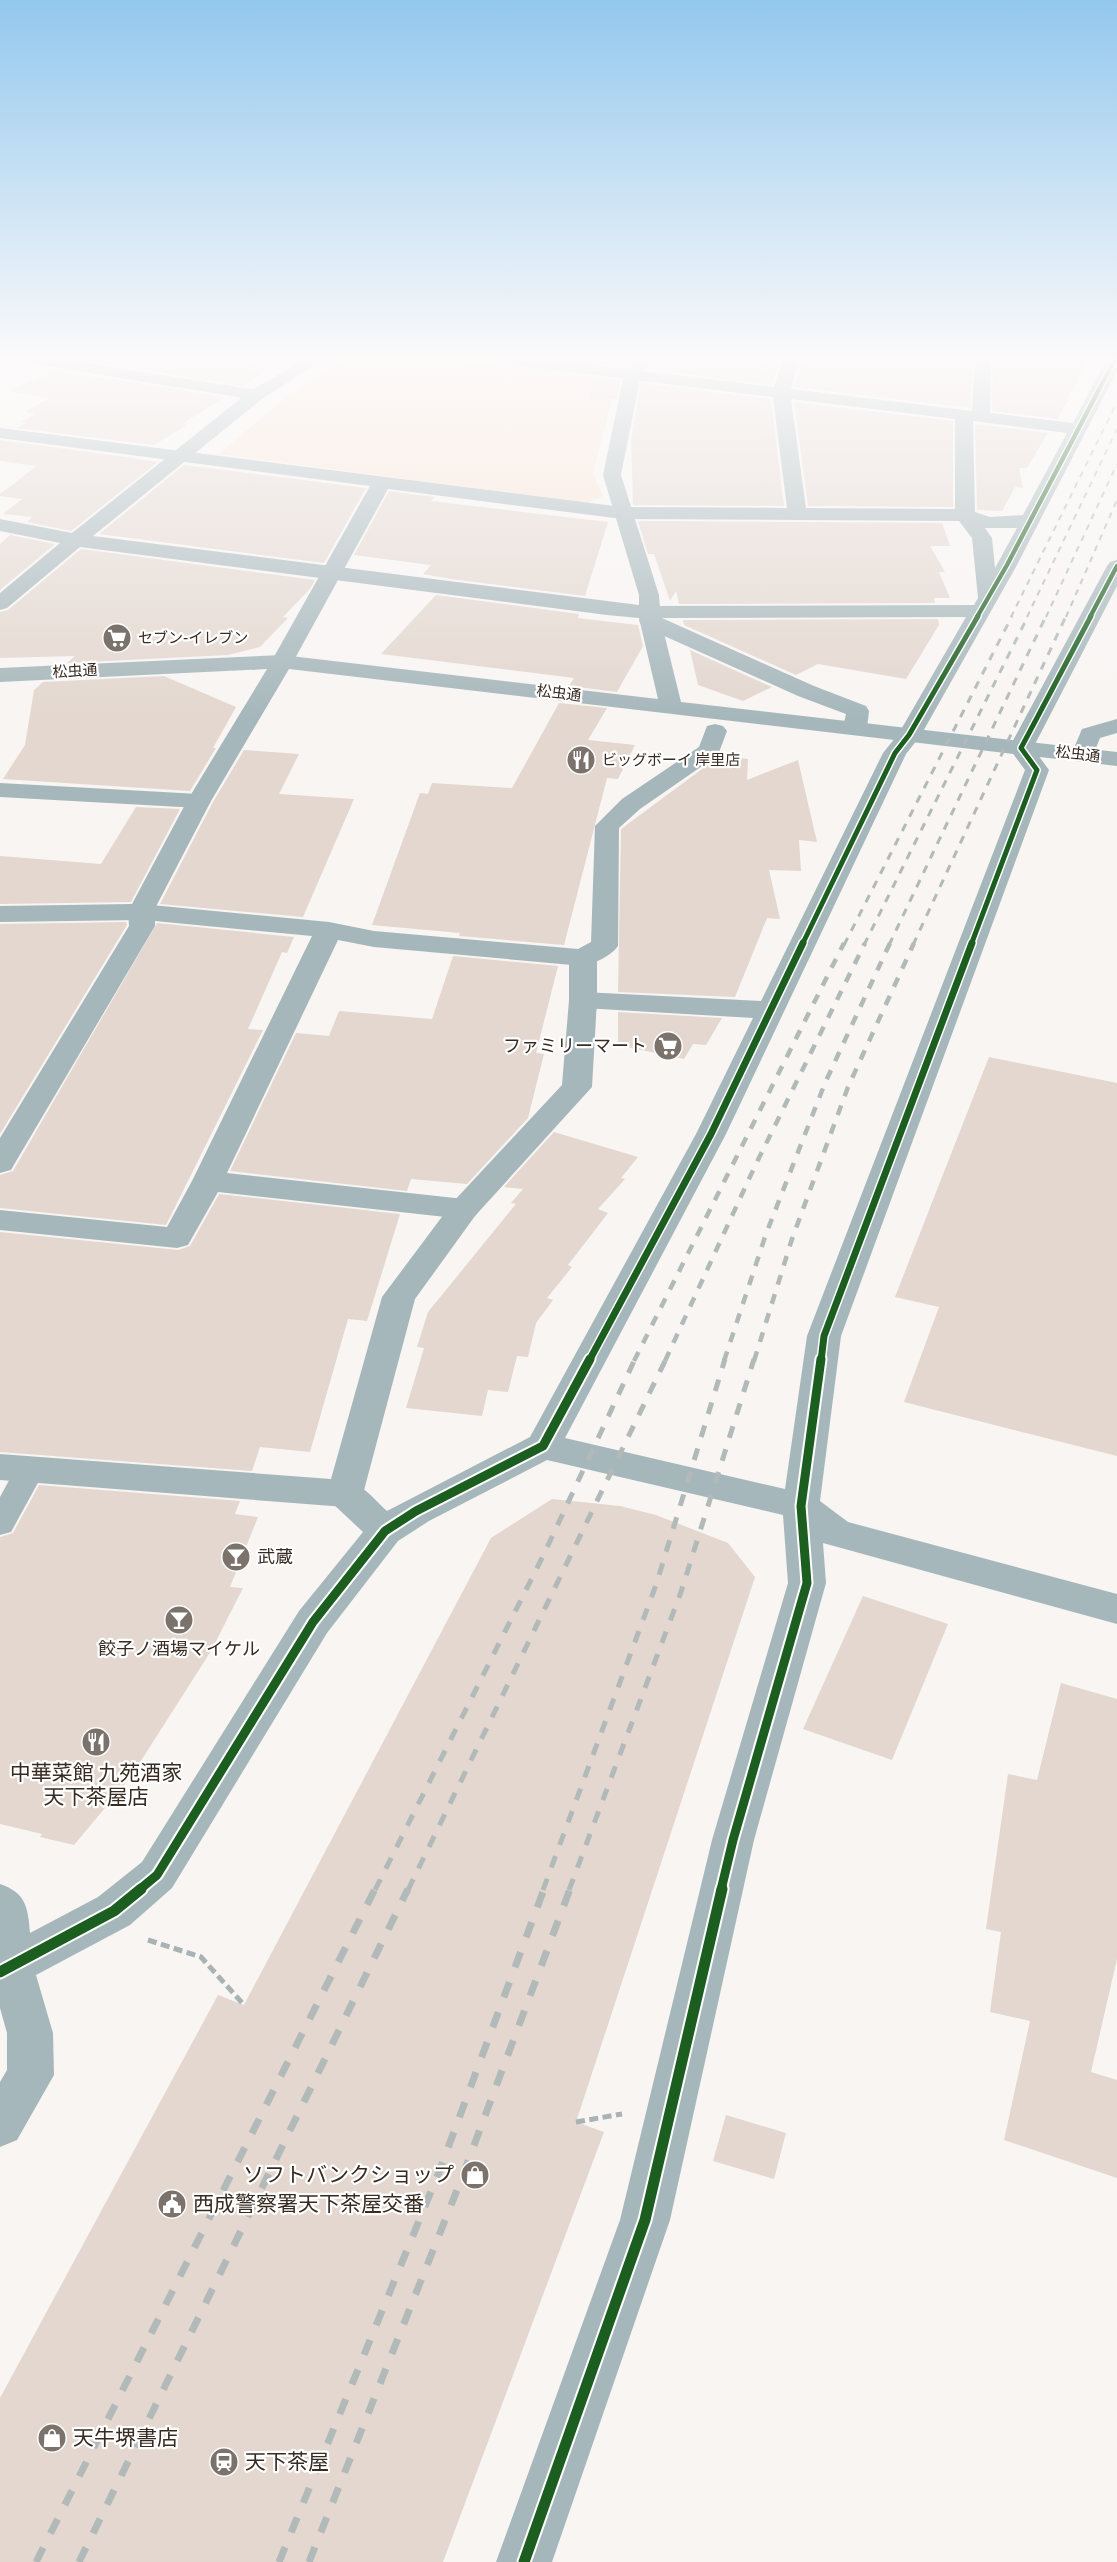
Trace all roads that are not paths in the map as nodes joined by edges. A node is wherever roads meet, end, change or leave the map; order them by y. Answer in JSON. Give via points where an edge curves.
{"nodes":[{"id":1,"x":153,"y":479,"type":"edge"},
{"id":2,"x":354,"y":479,"type":"edge"},
{"id":3,"x":613,"y":479,"type":"edge"},
{"id":4,"x":792,"y":479,"type":"edge"},
{"id":5,"x":968,"y":479,"type":"edge"},
{"id":6,"x":1053,"y":479,"type":"edge"},
{"id":7,"x":382,"y":482,"type":"junction"},
{"id":8,"x":622,"y":513,"type":"junction"},
{"id":9,"x":797,"y":513,"type":"junction"},
{"id":10,"x":965,"y":515,"type":"junction"},
{"id":11,"x":1030,"y":521,"type":"junction"},
{"id":12,"x":0,"y":525,"type":"edge"},
{"id":13,"x":76,"y":540,"type":"junction"},
{"id":14,"x":1117,"y":566,"type":"edge"},
{"id":15,"x":331,"y":574,"type":"junction"},
{"id":16,"x":0,"y":604,"type":"edge"},
{"id":17,"x":984,"y":605,"type":"junction"},
{"id":18,"x":650,"y":617,"type":"junction"},
{"id":19,"x":282,"y":662,"type":"junction"},
{"id":20,"x":0,"y":675,"type":"edge"},
{"id":21,"x":269,"y":682,"type":"junction"},
{"id":22,"x":0,"y":692,"type":"edge"},
{"id":23,"x":671,"y":706,"type":"junction"},
{"id":24,"x":1117,"y":726,"type":"edge"},
{"id":25,"x":855,"y":728,"type":"junction"},
{"id":26,"x":715,"y":731,"type":"junction"},
{"id":27,"x":902,"y":744,"type":"junction"},
{"id":28,"x":1083,"y":755,"type":"junction"},
{"id":29,"x":1029,"y":759,"type":"junction"},
{"id":30,"x":1117,"y":759,"type":"edge"},
{"id":31,"x":1117,"y":780,"type":"edge"},
{"id":32,"x":0,"y":790,"type":"edge"},
{"id":33,"x":199,"y":801,"type":"junction"},
{"id":34,"x":141,"y":912,"type":"junction"},
{"id":35,"x":0,"y":914,"type":"edge"},
{"id":36,"x":329,"y":930,"type":"junction"},
{"id":37,"x":583,"y":958,"type":"junction"},
{"id":38,"x":583,"y":1000,"type":"junction"},
{"id":39,"x":771,"y":1010,"type":"junction"},
{"id":40,"x":0,"y":1163,"type":"edge"},
{"id":41,"x":208,"y":1181,"type":"junction"},
{"id":42,"x":464,"y":1209,"type":"junction"},
{"id":43,"x":0,"y":1220,"type":"edge"},
{"id":44,"x":543,"y":1446,"type":"junction"},
{"id":45,"x":15,"y":1468,"type":"edge"},
{"id":46,"x":345,"y":1494,"type":"junction"},
{"id":47,"x":801,"y":1506,"type":"junction"},
{"id":48,"x":0,"y":1524,"type":"edge"},
{"id":49,"x":385,"y":1531,"type":"junction"},
{"id":50,"x":1117,"y":1609,"type":"edge"},
{"id":51,"x":0,"y":1904,"type":"edge"},
{"id":52,"x":6,"y":1968,"type":"edge"},
{"id":53,"x":0,"y":2124,"type":"edge"},
{"id":54,"x":524,"y":2562,"type":"edge"}],
"edges":[{"from":1,"to":13,"type":"street"},
{"from":2,"to":7,"type":"street"},
{"from":3,"to":8,"type":"street"},
{"from":4,"to":9,"type":"street"},
{"from":5,"to":10,"type":"street"},
{"from":6,"to":11,"type":"street"},
{"from":7,"to":8,"type":"street"},
{"from":7,"to":15,"type":"street"},
{"from":8,"to":9,"type":"street"},
{"from":8,"to":18,"type":"street","via":[[649,595]]},
{"from":9,"to":10,"type":"street"},
{"from":10,"to":11,"type":"street","via":[[988,523]]},
{"from":10,"to":17,"type":"street","via":[[982,538]]},
{"from":11,"to":17,"type":"street"},
{"from":12,"to":13,"type":"street"},
{"from":13,"to":15,"type":"street"},
{"from":13,"to":16,"type":"street"},
{"from":14,"to":29,"type":"street"},
{"from":15,"to":18,"type":"street"},
{"from":15,"to":19,"type":"street"},
{"from":17,"to":18,"type":"street"},
{"from":17,"to":27,"type":"street"},
{"from":18,"to":23,"type":"street"},
{"from":18,"to":25,"type":"street","via":[[858,711]]},
{"from":19,"to":20,"type":"street","name":"松虫通"},
{"from":19,"to":21,"type":"street"},
{"from":19,"to":23,"type":"street","name":"松虫通"},
{"from":21,"to":22,"type":"street","name":"松虫通"},
{"from":21,"to":26,"type":"street","name":"松虫通"},
{"from":21,"to":33,"type":"street"},
{"from":23,"to":25,"type":"street","name":"松虫通"},
{"from":24,"to":28,"type":"street","via":[[1090,734]]},
{"from":25,"to":27,"type":"street","name":"松虫通"},
{"from":26,"to":27,"type":"street","name":"松虫通"},
{"from":26,"to":37,"type":"street","via":[[710,750],[631,804],[607,826],[604,946]]},
{"from":27,"to":29,"type":"street","name":"松虫通"},
{"from":27,"to":39,"type":"street"},
{"from":28,"to":29,"type":"street","name":"松虫通"},
{"from":28,"to":30,"type":"street","name":"松虫通"},
{"from":29,"to":31,"type":"street","name":"松虫通"},
{"from":29,"to":47,"type":"street","via":[[824,1336]]},
{"from":32,"to":33,"type":"street"},
{"from":33,"to":34,"type":"street"},
{"from":34,"to":35,"type":"street"},
{"from":34,"to":36,"type":"street"},
{"from":34,"to":40,"type":"street","via":[[142,926]]},
{"from":36,"to":37,"type":"street","via":[[374,939]]},
{"from":36,"to":41,"type":"street"},
{"from":37,"to":38,"type":"street"},
{"from":38,"to":39,"type":"street"},
{"from":38,"to":42,"type":"street","via":[[577,1087]]},
{"from":39,"to":44,"type":"street","via":[[711,1134]]},
{"from":41,"to":42,"type":"street"},
{"from":41,"to":43,"type":"street","via":[[177,1238]]},
{"from":42,"to":46,"type":"street","via":[[399,1297]]},
{"from":44,"to":47,"type":"street"},
{"from":44,"to":49,"type":"street"},
{"from":45,"to":46,"type":"street"},
{"from":45,"to":48,"type":"lane"},
{"from":46,"to":49,"type":"street"},
{"from":47,"to":50,"type":"street","via":[[836,1533]]},
{"from":47,"to":54,"type":"street","via":[[807,1583],[733,1840],[645,2220]]},
{"from":49,"to":52,"type":"street","via":[[313,1623],[157,1875],[114,1911]]},
{"from":51,"to":52,"type":"street","via":[[6,1911]]},
{"from":52,"to":53,"type":"street","via":[[30,2033],[32,2075]]}]}
